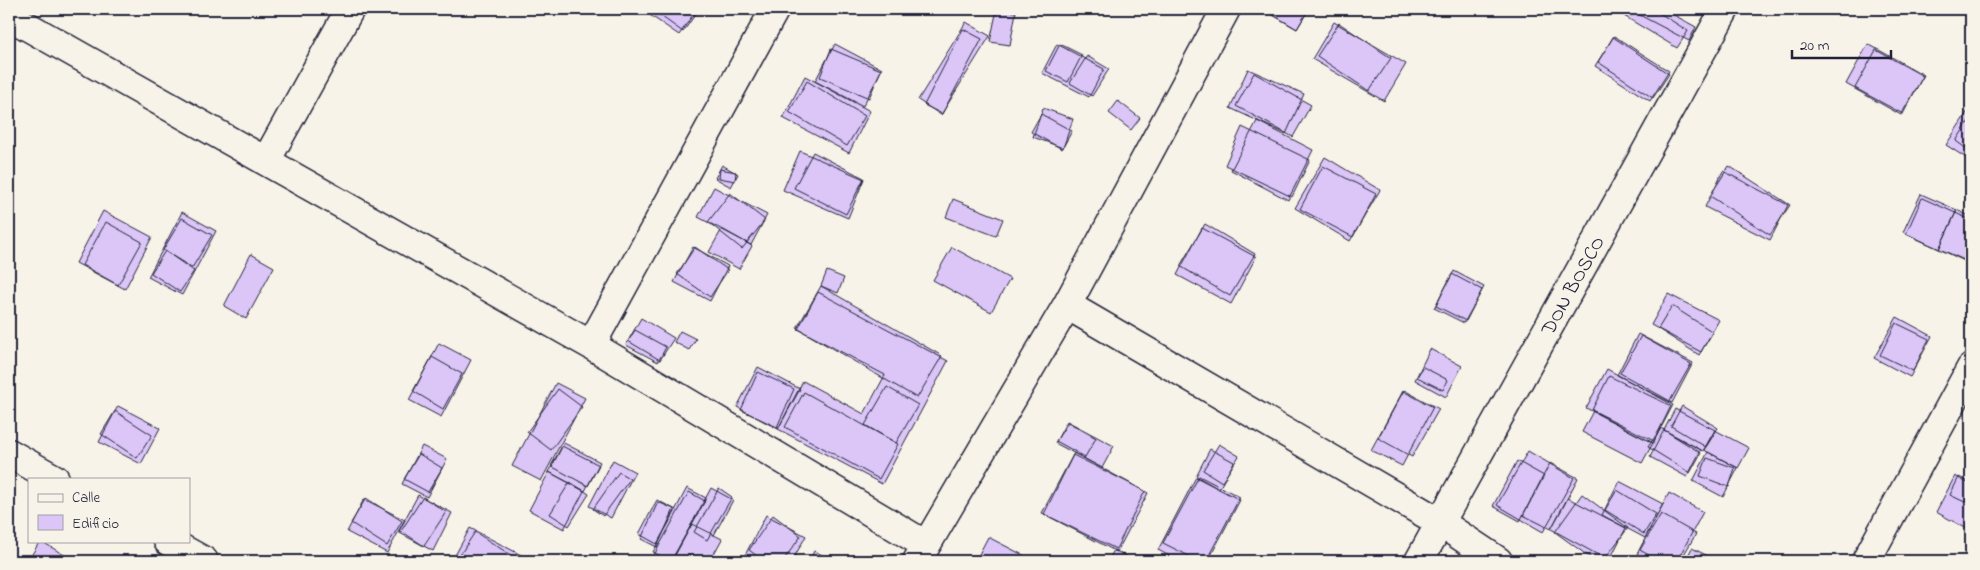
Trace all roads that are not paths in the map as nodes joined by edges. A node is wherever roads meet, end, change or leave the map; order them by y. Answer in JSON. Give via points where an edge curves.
{"nodes":[{"id":1,"x":350,"y":9,"type":"edge"},
{"id":2,"x":775,"y":9,"type":"edge"},
{"id":3,"x":1226,"y":9,"type":"edge"},
{"id":4,"x":1724,"y":9,"type":"edge"},
{"id":5,"x":9,"y":16,"type":"edge"},
{"id":6,"x":266,"y":161,"type":"junction"},
{"id":7,"x":1067,"y":304,"type":"junction"},
{"id":8,"x":592,"y":345,"type":"junction"},
{"id":9,"x":1971,"y":368,"type":"edge"},
{"id":10,"x":9,"y":453,"type":"edge"},
{"id":11,"x":53,"y":478,"type":"edge"},
{"id":12,"x":1441,"y":523,"type":"junction"},
{"id":13,"x":170,"y":542,"type":"edge"},
{"id":14,"x":922,"y":553,"type":"edge"},
{"id":15,"x":204,"y":561,"type":"edge"},
{"id":16,"x":1419,"y":561,"type":"edge"},
{"id":17,"x":1498,"y":561,"type":"edge"},
{"id":18,"x":1866,"y":561,"type":"edge"}],
"edges":[{"from":1,"to":6,"type":"street"},
{"from":2,"to":8,"type":"street"},
{"from":3,"to":7,"type":"street"},
{"from":4,"to":12,"type":"street","name":"DON BOSCO"},
{"from":5,"to":6,"type":"street"},
{"from":6,"to":8,"type":"street"},
{"from":7,"to":12,"type":"street"},
{"from":7,"to":14,"type":"street"},
{"from":8,"to":14,"type":"street"},
{"from":9,"to":18,"type":"street"},
{"from":10,"to":11,"type":"street"},
{"from":12,"to":16,"type":"street","name":"DON BOSCO"},
{"from":12,"to":17,"type":"street"},
{"from":13,"to":15,"type":"street"}]}
